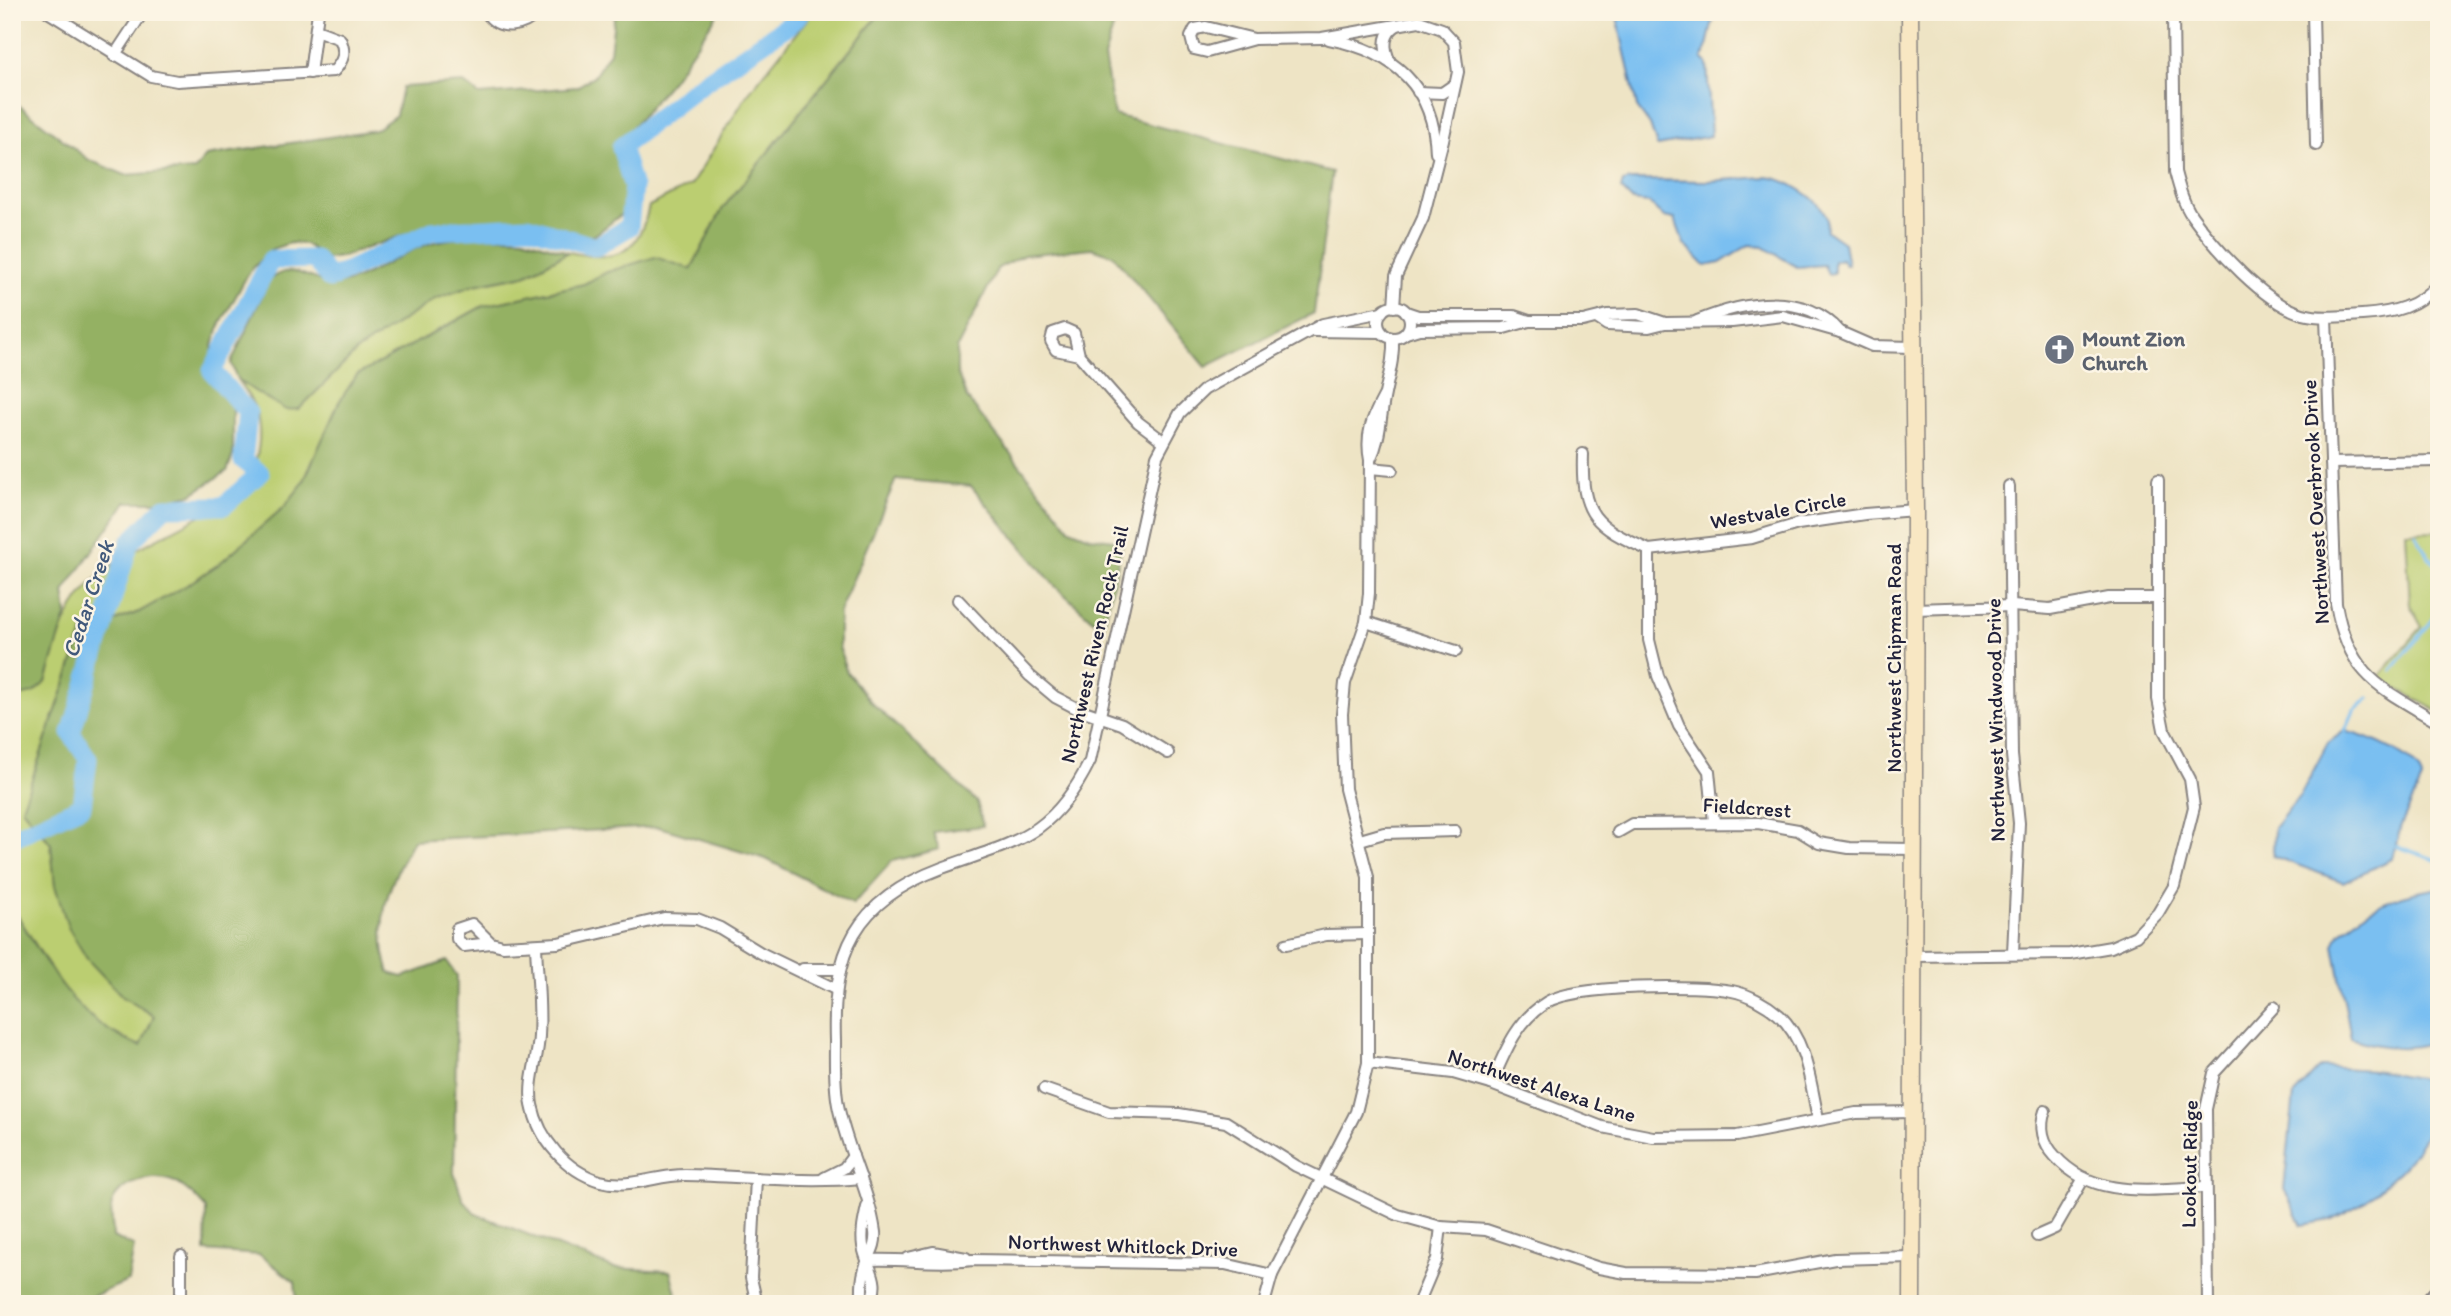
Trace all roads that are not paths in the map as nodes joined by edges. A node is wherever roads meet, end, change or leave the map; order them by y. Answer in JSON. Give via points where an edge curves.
{"nodes":[{"id":1,"x":48,"y":12,"type":"edge"},
{"id":2,"x":143,"y":12,"type":"edge"},
{"id":3,"x":318,"y":12,"type":"edge"},
{"id":4,"x":486,"y":12,"type":"edge"},
{"id":5,"x":538,"y":12,"type":"edge"},
{"id":6,"x":1910,"y":12,"type":"edge"},
{"id":7,"x":2173,"y":12,"type":"edge"},
{"id":8,"x":2313,"y":12,"type":"edge"},
{"id":9,"x":1403,"y":22,"type":"junction"},
{"id":10,"x":316,"y":30,"type":"junction"},
{"id":11,"x":1322,"y":38,"type":"junction"},
{"id":12,"x":1254,"y":39,"type":"junction"},
{"id":13,"x":114,"y":56,"type":"junction"},
{"id":14,"x":1390,"y":62,"type":"junction"},
{"id":15,"x":310,"y":73,"type":"junction"},
{"id":16,"x":1455,"y":83,"type":"junction"},
{"id":17,"x":1419,"y":92,"type":"junction"},
{"id":18,"x":2316,"y":145,"type":"dead end"},
{"id":19,"x":1436,"y":165,"type":"junction"},
{"id":20,"x":2439,"y":284,"type":"edge"},
{"id":21,"x":1394,"y":307,"type":"junction"},
{"id":22,"x":1382,"y":312,"type":"junction"},
{"id":23,"x":1406,"y":312,"type":"junction"},
{"id":24,"x":2326,"y":317,"type":"junction"},
{"id":25,"x":1529,"y":321,"type":"junction"},
{"id":26,"x":1314,"y":331,"type":"junction"},
{"id":27,"x":1381,"y":332,"type":"junction"},
{"id":28,"x":1406,"y":333,"type":"junction"},
{"id":29,"x":1393,"y":338,"type":"junction"},
{"id":30,"x":1913,"y":347,"type":"junction"},
{"id":31,"x":1079,"y":355,"type":"dead end"},
{"id":32,"x":1163,"y":441,"type":"junction"},
{"id":33,"x":1583,"y":454,"type":"dead end"},
{"id":34,"x":2439,"y":461,"type":"edge"},
{"id":35,"x":2331,"y":463,"type":"junction"},
{"id":36,"x":1370,"y":464,"type":"junction"},
{"id":37,"x":1392,"y":470,"type":"dead end"},
{"id":38,"x":2158,"y":480,"type":"dead end"},
{"id":39,"x":2009,"y":486,"type":"dead end"},
{"id":40,"x":1916,"y":510,"type":"junction"},
{"id":41,"x":1648,"y":550,"type":"junction"},
{"id":42,"x":2158,"y":598,"type":"junction"},
{"id":43,"x":958,"y":600,"type":"dead end"},
{"id":44,"x":2012,"y":606,"type":"junction"},
{"id":45,"x":1914,"y":609,"type":"junction"},
{"id":46,"x":1366,"y":622,"type":"junction"},
{"id":47,"x":1456,"y":651,"type":"dead end"},
{"id":48,"x":1100,"y":717,"type":"junction"},
{"id":49,"x":2439,"y":723,"type":"edge"},
{"id":50,"x":1168,"y":753,"type":"dead end"},
{"id":51,"x":1714,"y":822,"type":"junction"},
{"id":52,"x":1455,"y":831,"type":"dead end"},
{"id":53,"x":1618,"y":832,"type":"dead end"},
{"id":54,"x":1360,"y":840,"type":"junction"},
{"id":55,"x":1913,"y":849,"type":"junction"},
{"id":56,"x":1368,"y":934,"type":"junction"},
{"id":57,"x":491,"y":943,"type":"dead end"},
{"id":58,"x":1286,"y":944,"type":"dead end"},
{"id":59,"x":536,"y":945,"type":"junction"},
{"id":60,"x":2013,"y":953,"type":"junction"},
{"id":61,"x":1914,"y":956,"type":"junction"},
{"id":62,"x":797,"y":968,"type":"junction"},
{"id":63,"x":839,"y":969,"type":"junction"},
{"id":64,"x":835,"y":989,"type":"junction"},
{"id":65,"x":2274,"y":1007,"type":"dead end"},
{"id":66,"x":1368,"y":1063,"type":"junction"},
{"id":67,"x":1491,"y":1084,"type":"junction"},
{"id":68,"x":1044,"y":1088,"type":"dead end"},
{"id":69,"x":2045,"y":1111,"type":"dead end"},
{"id":70,"x":1913,"y":1112,"type":"junction"},
{"id":71,"x":1818,"y":1118,"type":"junction"},
{"id":72,"x":853,"y":1156,"type":"junction"},
{"id":73,"x":756,"y":1178,"type":"junction"},
{"id":74,"x":824,"y":1178,"type":"junction"},
{"id":75,"x":861,"y":1178,"type":"junction"},
{"id":76,"x":2084,"y":1178,"type":"junction"},
{"id":77,"x":1323,"y":1179,"type":"junction"},
{"id":78,"x":2204,"y":1187,"type":"junction"},
{"id":79,"x":1441,"y":1227,"type":"junction"},
{"id":80,"x":2037,"y":1236,"type":"dead end"},
{"id":81,"x":181,"y":1256,"type":"dead end"},
{"id":82,"x":1912,"y":1257,"type":"junction"},
{"id":83,"x":868,"y":1260,"type":"junction"},
{"id":84,"x":1272,"y":1275,"type":"junction"},
{"id":85,"x":2439,"y":1287,"type":"edge"},
{"id":86,"x":181,"y":1304,"type":"edge"},
{"id":87,"x":757,"y":1304,"type":"edge"},
{"id":88,"x":862,"y":1304,"type":"edge"},
{"id":89,"x":868,"y":1304,"type":"edge"},
{"id":90,"x":1264,"y":1304,"type":"edge"},
{"id":91,"x":1418,"y":1304,"type":"edge"},
{"id":92,"x":1912,"y":1304,"type":"edge"},
{"id":93,"x":2208,"y":1304,"type":"edge"},
{"id":94,"x":2424,"y":1304,"type":"edge"}],
"edges":[{"from":1,"to":13,"type":"street"},
{"from":2,"to":13,"type":"street"},
{"from":3,"to":10,"type":"street"},
{"from":4,"to":5,"type":"street","via":[[499,25],[510,26],[522,24]]},
{"from":6,"to":30,"type":"main road","name":"Northwest Chipman Road"},
{"from":7,"to":24,"type":"street","via":[[2175,172],[2181,196],[2192,216],[2267,295],[2295,311]]},
{"from":8,"to":18,"type":"street"},
{"from":9,"to":11,"type":"street"},
{"from":9,"to":14,"type":"street","via":[[1387,35]]},
{"from":9,"to":16,"type":"street","via":[[1428,23],[1449,36],[1458,60]]},
{"from":10,"to":15,"type":"street"},
{"from":10,"to":15,"type":"street","via":[[340,39],[345,50],[334,71]]},
{"from":11,"to":12,"type":"street"},
{"from":11,"to":14,"type":"street","via":[[1355,44]]},
{"from":12,"to":12,"type":"street","via":[[1206,27],[1195,29],[1191,37],[1195,49],[1207,52]]},
{"from":13,"to":15,"type":"street","via":[[151,76],[177,81]]},
{"from":14,"to":17,"type":"street"},
{"from":16,"to":17,"type":"street","via":[[1442,93]]},
{"from":16,"to":19,"type":"street"},
{"from":17,"to":19,"type":"street","via":[[1433,126]]},
{"from":19,"to":21,"type":"street","via":[[1423,218],[1396,276]]},
{"from":20,"to":24,"type":"street","via":[[2406,309]]},
{"from":21,"to":22,"type":"street","name":"Northwest Riven Rock Trail"},
{"from":21,"to":23,"type":"street"},
{"from":22,"to":26,"type":"street","name":"Northwest Riven Rock Trail","via":[[1333,320]]},
{"from":22,"to":27,"type":"street"},
{"from":23,"to":25,"type":"street","via":[[1418,316],[1514,316]]},
{"from":23,"to":28,"type":"street","via":[[1410,321]]},
{"from":24,"to":35,"type":"street","name":"Northwest Overbrook Drive"},
{"from":25,"to":28,"type":"street","via":[[1504,328]]},
{"from":25,"to":30,"type":"street","via":[[1637,314],[1665,323],[1694,323],[1718,313],[1774,304],[1815,311],[1840,332],[1872,346]]},
{"from":26,"to":27,"type":"street","name":"Northwest Riven Rock Trail"},
{"from":26,"to":32,"type":"street","name":"Northwest Riven Rock Trail","via":[[1205,389],[1180,413]]},
{"from":27,"to":29,"type":"street","name":"Northwest Riven Rock Trail"},
{"from":28,"to":29,"type":"street"},
{"from":29,"to":36,"type":"street","via":[[1394,358],[1384,397],[1371,418]]},
{"from":30,"to":40,"type":"main road","name":"Northwest Chipman Road"},
{"from":31,"to":32,"type":"street","via":[[1138,422]]},
{"from":32,"to":48,"type":"street","name":"Northwest Riven Rock Trail"},
{"from":33,"to":41,"type":"street","via":[[1586,501],[1594,516],[1609,533]]},
{"from":34,"to":35,"type":"street"},
{"from":35,"to":49,"type":"street","name":"Northwest Overbrook Drive","via":[[2341,634],[2360,668],[2377,685]]},
{"from":36,"to":37,"type":"street"},
{"from":36,"to":46,"type":"street"},
{"from":38,"to":42,"type":"street"},
{"from":39,"to":44,"type":"street","name":"Northwest Windwood Drive"},
{"from":40,"to":41,"type":"street","name":"Westvale Circle","via":[[1798,524],[1752,538]]},
{"from":40,"to":45,"type":"main road","name":"Northwest Chipman Road"},
{"from":41,"to":51,"type":"street","via":[[1647,611],[1658,676],[1679,726],[1709,771]]},
{"from":42,"to":44,"type":"street","via":[[2109,598],[2050,609]]},
{"from":42,"to":60,"type":"street","via":[[2158,699],[2164,730],[2190,779],[2194,807],[2174,886],[2158,914],[2136,936],[2111,947],[2070,954]]},
{"from":43,"to":48,"type":"street","via":[[1045,690]]},
{"from":44,"to":45,"type":"street"},
{"from":44,"to":60,"type":"street","name":"Northwest Windwood Drive","via":[[2012,755],[2019,822]]},
{"from":45,"to":55,"type":"main road","name":"Northwest Chipman Road"},
{"from":46,"to":47,"type":"street"},
{"from":46,"to":54,"type":"street","via":[[1342,699],[1345,789]]},
{"from":48,"to":50,"type":"street","via":[[1122,724]]},
{"from":48,"to":63,"type":"street","name":"Northwest Riven Rock Trail","via":[[1090,761],[1059,811],[1015,844],[942,868],[897,889],[859,926]]},
{"from":51,"to":53,"type":"street","name":"Fieldcrest","via":[[1632,824]]},
{"from":51,"to":55,"type":"street","name":"Fieldcrest","via":[[1778,825],[1807,833],[1819,843],[1849,848]]},
{"from":52,"to":54,"type":"street","via":[[1384,832]]},
{"from":54,"to":56,"type":"street","via":[[1368,877]]},
{"from":55,"to":61,"type":"main road","name":"Northwest Chipman Road"},
{"from":56,"to":58,"type":"street","via":[[1326,935]]},
{"from":56,"to":66,"type":"street"},
{"from":57,"to":59,"type":"street"},
{"from":59,"to":62,"type":"street","via":[[680,917],[720,928]]},
{"from":59,"to":73,"type":"street","via":[[539,1037],[531,1095],[539,1124],[555,1152],[588,1175],[610,1183],[681,1175]]},
{"from":60,"to":61,"type":"street"},
{"from":61,"to":70,"type":"main road","name":"Northwest Chipman Road"},
{"from":62,"to":63,"type":"street"},
{"from":62,"to":64,"type":"street"},
{"from":63,"to":64,"type":"street","name":"Northwest Riven Rock Trail"},
{"from":64,"to":72,"type":"street","name":"Northwest Riven Rock Trail","via":[[838,1105]]},
{"from":65,"to":78,"type":"street","name":"Lookout Ridge","via":[[2214,1073],[2206,1109]]},
{"from":66,"to":67,"type":"street","name":"Northwest Alexa Lane","via":[[1453,1073]]},
{"from":66,"to":77,"type":"street","via":[[1356,1112]]},
{"from":67,"to":71,"type":"street","name":"Northwest Alexa Lane","via":[[1602,1127],[1636,1135],[1737,1136]]},
{"from":67,"to":71,"type":"street","via":[[1522,1022],[1562,995],[1594,989],[1720,989],[1748,995],[1779,1015],[1790,1029],[1805,1057]]},
{"from":68,"to":77,"type":"street","via":[[1109,1112],[1180,1114],[1226,1122]]},
{"from":69,"to":76,"type":"street","via":[[2040,1124],[2048,1148],[2063,1166]]},
{"from":70,"to":71,"type":"street","name":"Northwest Alexa Lane"},
{"from":70,"to":82,"type":"main road","name":"Northwest Chipman Road"},
{"from":72,"to":74,"type":"street","via":[[844,1168]]},
{"from":72,"to":75,"type":"street","name":"Northwest Riven Rock Trail"},
{"from":73,"to":74,"type":"street"},
{"from":73,"to":87,"type":"street","via":[[751,1278]]},
{"from":74,"to":75,"type":"street"},
{"from":75,"to":83,"type":"street","name":"Northwest Riven Rock Trail","via":[[876,1236]]},
{"from":76,"to":78,"type":"street","via":[[2105,1188],[2135,1191]]},
{"from":76,"to":80,"type":"street","via":[[2055,1228]]},
{"from":77,"to":79,"type":"street","via":[[1398,1215]]},
{"from":77,"to":84,"type":"street"},
{"from":78,"to":93,"type":"street","name":"Lookout Ridge"},
{"from":79,"to":82,"type":"street","via":[[1486,1230],[1573,1262],[1626,1273],[1755,1274],[1835,1259]]},
{"from":79,"to":91,"type":"street","via":[[1437,1259]]},
{"from":81,"to":86,"type":"street"},
{"from":82,"to":92,"type":"main road","name":"Northwest Chipman Road"},
{"from":83,"to":84,"type":"street","name":"Northwest Whitlock Drive","via":[[1225,1264]]},
{"from":83,"to":88,"type":"street","name":"Northwest Riven Rock Trail"},
{"from":83,"to":89,"type":"street","via":[[875,1282]]},
{"from":84,"to":90,"type":"street"},
{"from":85,"to":94,"type":"street"}]}
